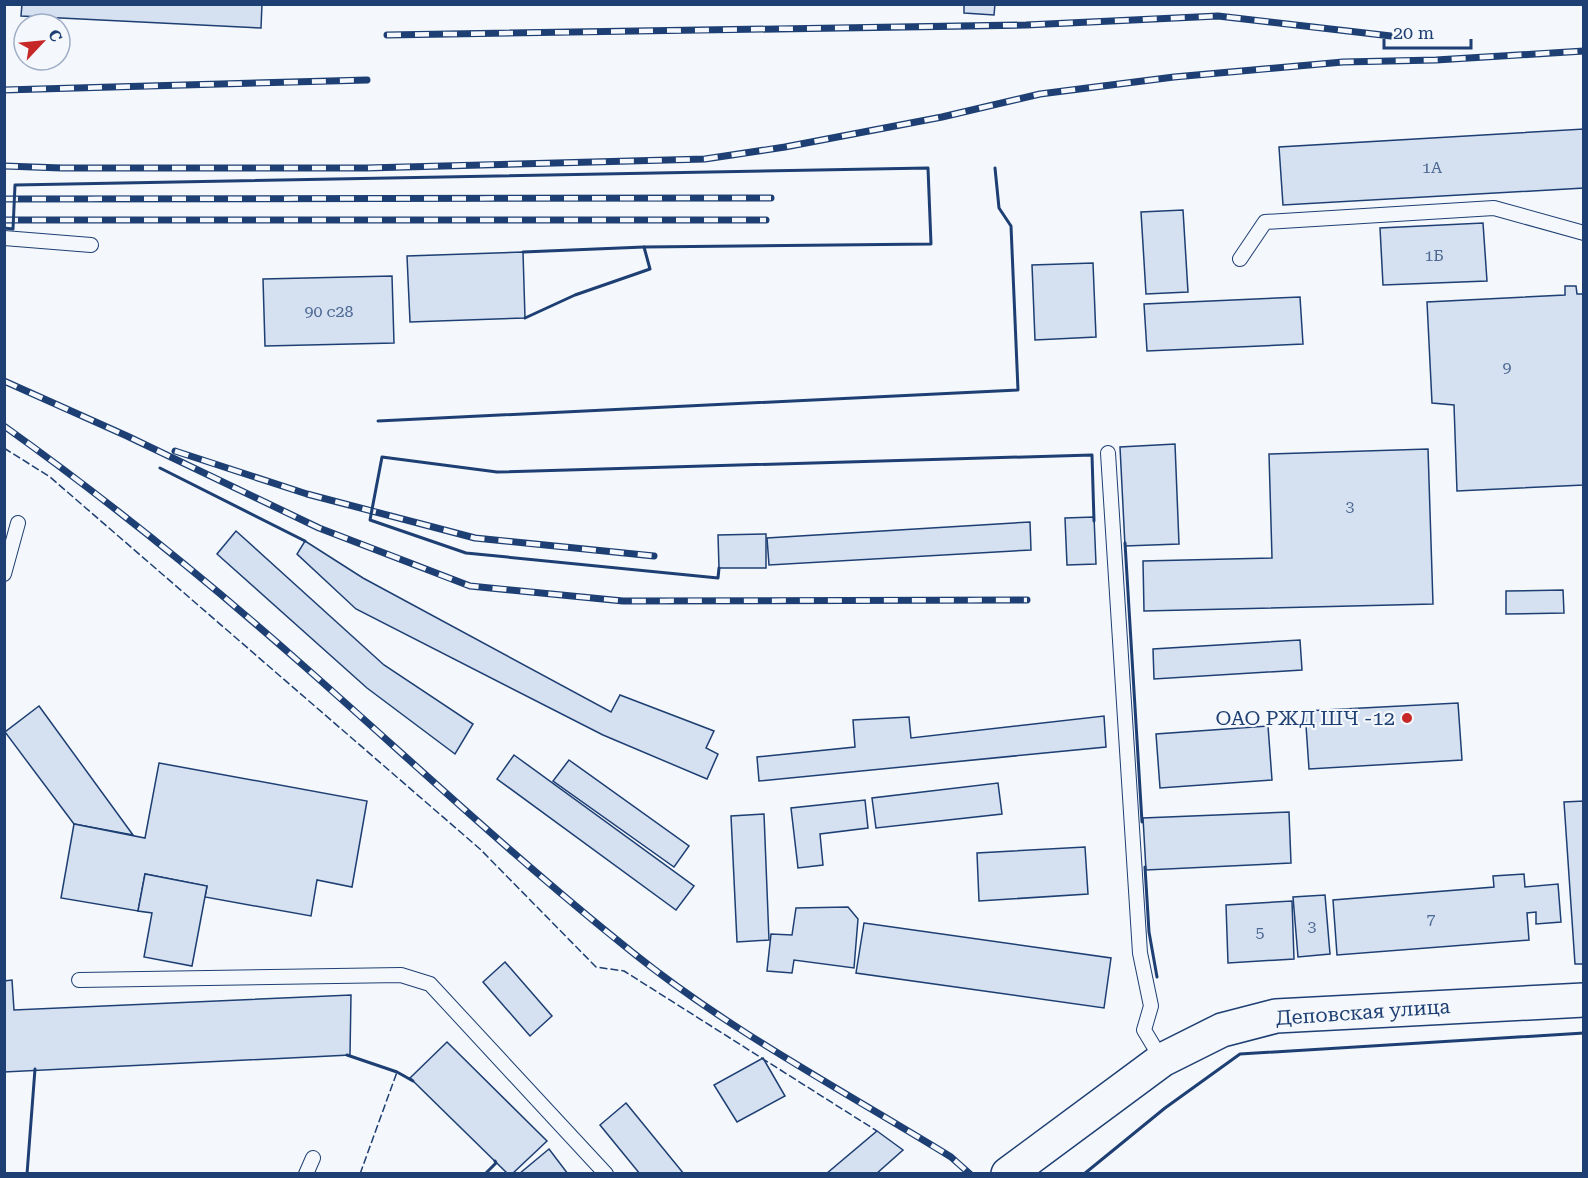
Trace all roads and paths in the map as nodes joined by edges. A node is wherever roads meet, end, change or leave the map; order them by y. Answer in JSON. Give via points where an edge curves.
{"nodes":[{"id":1,"x":1584,"y":233,"type":"edge"},
{"id":2,"x":4,"y":238,"type":"edge"},
{"id":3,"x":91,"y":245,"type":"dead end"},
{"id":4,"x":1240,"y":259,"type":"dead end"},
{"id":5,"x":1108,"y":453,"type":"dead end"},
{"id":6,"x":18,"y":523,"type":"dead end"},
{"id":7,"x":4,"y":574,"type":"edge"},
{"id":8,"x":79,"y":980,"type":"dead end"},
{"id":9,"x":1584,"y":1000,"type":"edge"},
{"id":10,"x":1162,"y":1060,"type":"junction"},
{"id":11,"x":313,"y":1158,"type":"dead end"},
{"id":12,"x":306,"y":1173,"type":"edge"},
{"id":13,"x":606,"y":1173,"type":"edge"},
{"id":14,"x":1008,"y":1173,"type":"edge"}],
"edges":[{"from":1,"to":4,"type":"lane","via":[[1494,208],[1265,222]]},
{"from":2,"to":3,"type":"lane"},
{"from":5,"to":10,"type":"lane","via":[[1140,953],[1151,1006],[1144,1030]]},
{"from":6,"to":7,"type":"lane"},
{"from":8,"to":13,"type":"lane","via":[[401,975],[430,984]]},
{"from":9,"to":10,"type":"street","name":"Деповская улица","via":[[1276,1016],[1222,1030]]},
{"from":10,"to":14,"type":"street","name":"Деповская улица"},
{"from":11,"to":12,"type":"lane"}]}
